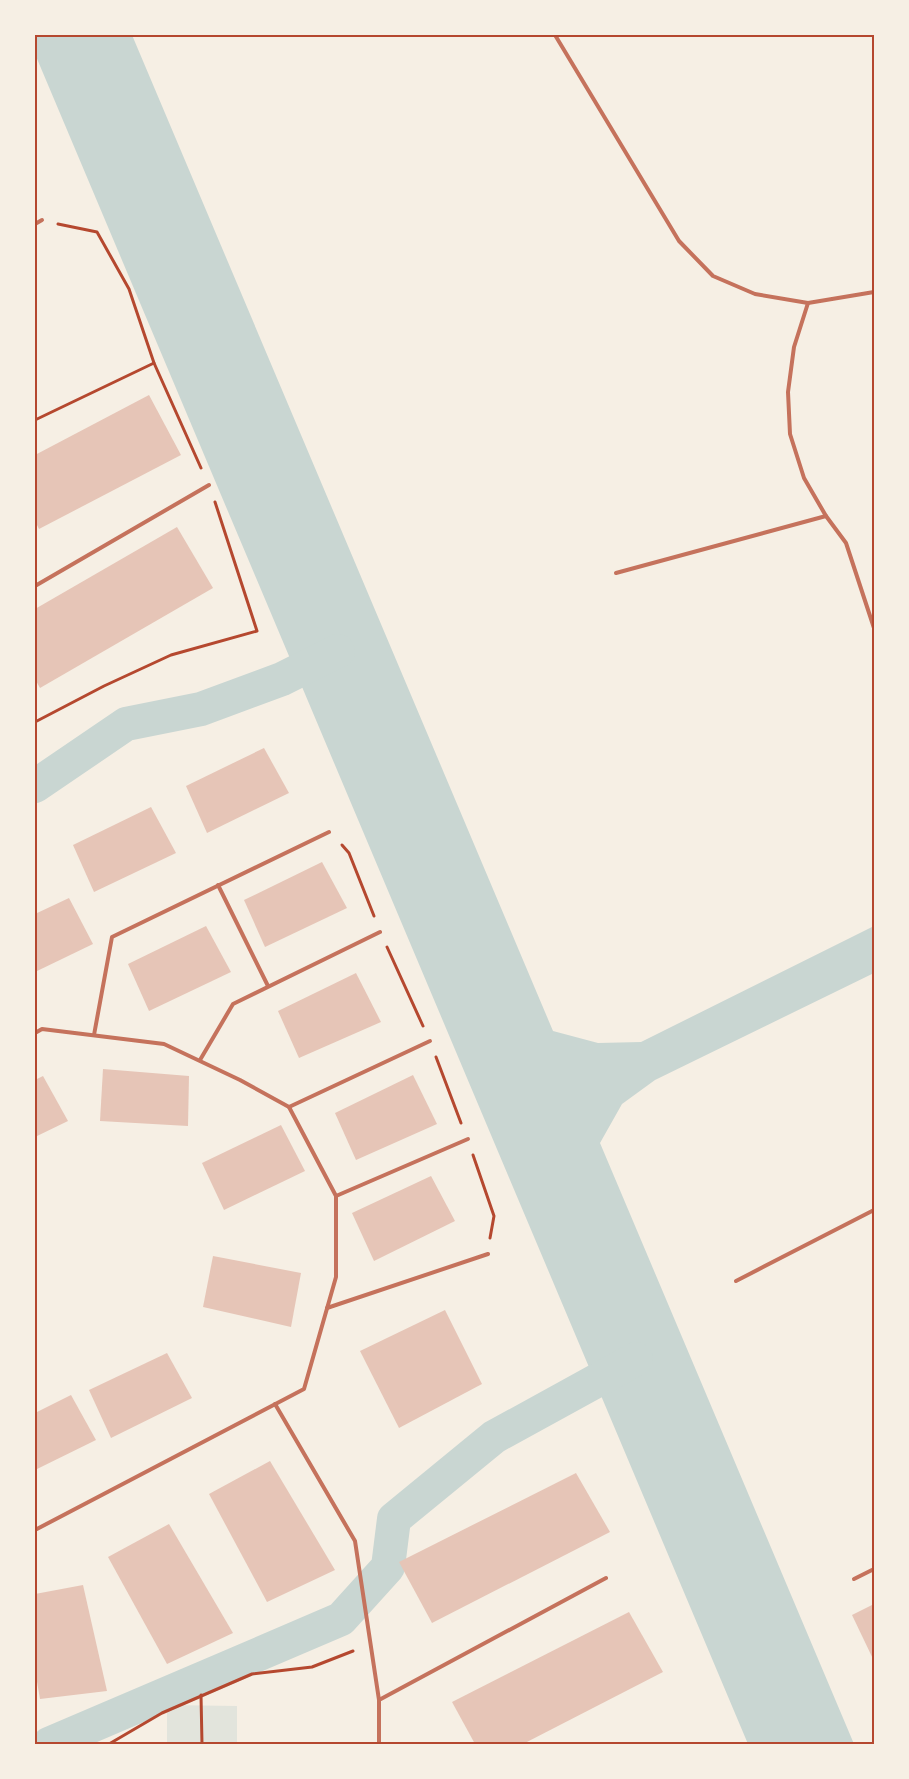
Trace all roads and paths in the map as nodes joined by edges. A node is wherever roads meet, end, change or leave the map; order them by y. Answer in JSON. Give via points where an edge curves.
{"nodes":[{"id":1,"x":555,"y":35,"type":"edge"},
{"id":2,"x":42,"y":220,"type":"dead end"},
{"id":3,"x":35,"y":224,"type":"edge"},
{"id":4,"x":874,"y":292,"type":"edge"},
{"id":5,"x":808,"y":302,"type":"junction"},
{"id":6,"x":154,"y":363,"type":"dead end"},
{"id":7,"x":35,"y":420,"type":"edge"},
{"id":8,"x":209,"y":486,"type":"dead end"},
{"id":9,"x":826,"y":516,"type":"junction"},
{"id":10,"x":616,"y":573,"type":"dead end"},
{"id":11,"x":35,"y":586,"type":"edge"},
{"id":12,"x":874,"y":628,"type":"edge"},
{"id":13,"x":329,"y":832,"type":"dead end"},
{"id":14,"x":218,"y":885,"type":"junction"},
{"id":15,"x":380,"y":932,"type":"dead end"},
{"id":16,"x":268,"y":986,"type":"junction"},
{"id":17,"x":35,"y":1033,"type":"edge"},
{"id":18,"x":94,"y":1035,"type":"junction"},
{"id":19,"x":430,"y":1041,"type":"dead end"},
{"id":20,"x":200,"y":1060,"type":"junction"},
{"id":21,"x":290,"y":1107,"type":"junction"},
{"id":22,"x":468,"y":1139,"type":"dead end"},
{"id":23,"x":336,"y":1196,"type":"junction"},
{"id":24,"x":874,"y":1210,"type":"edge"},
{"id":25,"x":488,"y":1254,"type":"dead end"},
{"id":26,"x":736,"y":1281,"type":"dead end"},
{"id":27,"x":328,"y":1308,"type":"junction"},
{"id":28,"x":275,"y":1404,"type":"junction"},
{"id":29,"x":35,"y":1530,"type":"edge"},
{"id":30,"x":874,"y":1569,"type":"edge"},
{"id":31,"x":606,"y":1578,"type":"dead end"},
{"id":32,"x":854,"y":1579,"type":"dead end"},
{"id":33,"x":370,"y":1644,"type":"junction"},
{"id":34,"x":201,"y":1695,"type":"junction"},
{"id":35,"x":378,"y":1700,"type":"junction"},
{"id":36,"x":109,"y":1744,"type":"edge"},
{"id":37,"x":202,"y":1744,"type":"edge"},
{"id":38,"x":379,"y":1744,"type":"edge"}],
"edges":[{"from":1,"to":5,"type":"lane","via":[[679,241],[714,276],[755,294]]},
{"from":2,"to":3,"type":"lane"},
{"from":4,"to":5,"type":"lane"},
{"from":5,"to":9,"type":"lane","via":[[794,347],[788,392],[790,434],[804,478]]},
{"from":6,"to":7,"type":"path"},
{"from":8,"to":11,"type":"lane"},
{"from":9,"to":10,"type":"lane"},
{"from":9,"to":12,"type":"lane","via":[[846,543]]},
{"from":13,"to":14,"type":"lane"},
{"from":14,"to":16,"type":"lane"},
{"from":14,"to":18,"type":"lane","via":[[112,937]]},
{"from":15,"to":16,"type":"lane"},
{"from":16,"to":20,"type":"lane","via":[[232,1004]]},
{"from":17,"to":18,"type":"lane","via":[[42,1029]]},
{"from":18,"to":20,"type":"lane","via":[[164,1044]]},
{"from":19,"to":21,"type":"lane"},
{"from":20,"to":21,"type":"lane"},
{"from":21,"to":23,"type":"lane"},
{"from":22,"to":23,"type":"lane"},
{"from":23,"to":27,"type":"lane","via":[[336,1278]]},
{"from":24,"to":26,"type":"lane"},
{"from":25,"to":27,"type":"lane"},
{"from":27,"to":28,"type":"lane","via":[[304,1389]]},
{"from":28,"to":29,"type":"lane"},
{"from":28,"to":33,"type":"lane","via":[[356,1541]]},
{"from":30,"to":32,"type":"lane"},
{"from":31,"to":35,"type":"lane"},
{"from":33,"to":34,"type":"path","via":[[312,1667],[252,1674]]},
{"from":33,"to":35,"type":"lane"},
{"from":34,"to":36,"type":"path"},
{"from":34,"to":37,"type":"path"},
{"from":35,"to":38,"type":"lane"}]}
